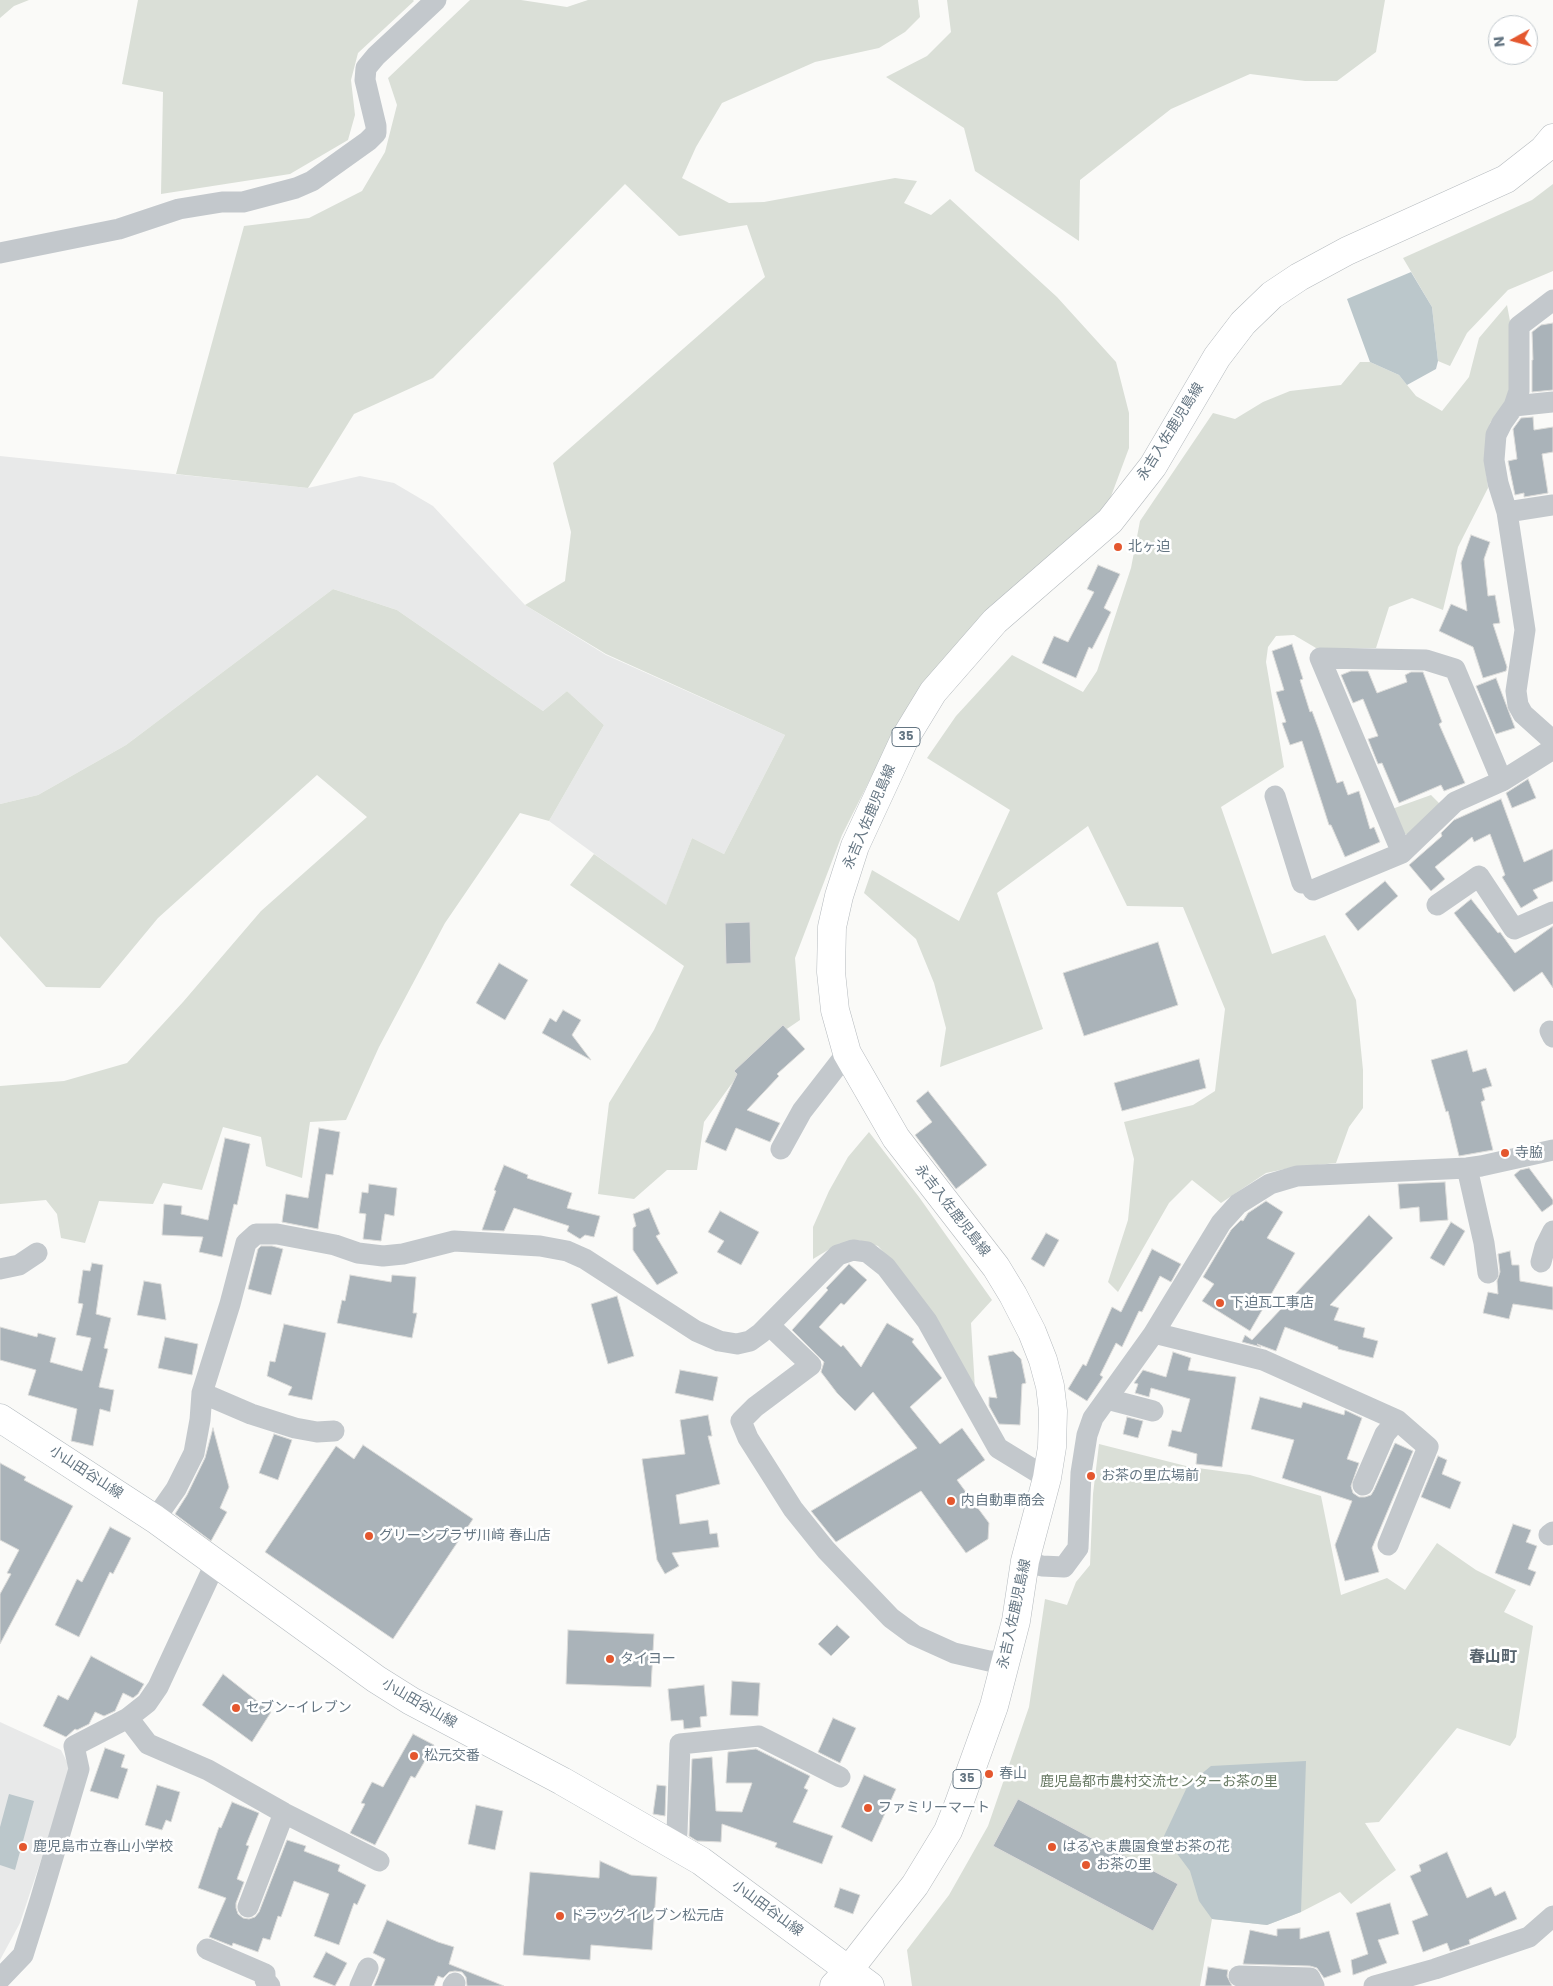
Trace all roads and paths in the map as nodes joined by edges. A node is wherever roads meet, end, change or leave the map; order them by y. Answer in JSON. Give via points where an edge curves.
{"nodes":[{"id":1,"x":436,"y":0,"type":"edge"},
{"id":2,"x":1553,"y":138,"type":"edge"},
{"id":3,"x":0,"y":253,"type":"edge"},
{"id":4,"x":1553,"y":300,"type":"edge"},
{"id":5,"x":1553,"y":402,"type":"edge"},
{"id":6,"x":1514,"y":406,"type":"junction"},
{"id":7,"x":1553,"y":505,"type":"edge"},
{"id":8,"x":1507,"y":512,"type":"junction"},
{"id":9,"x":1553,"y":741,"type":"edge"},
{"id":10,"x":1553,"y":749,"type":"edge"},
{"id":11,"x":1502,"y":781,"type":"junction"},
{"id":12,"x":1275,"y":796,"type":"dead end"},
{"id":13,"x":1402,"y":854,"type":"junction"},
{"id":14,"x":1437,"y":905,"type":"dead end"},
{"id":15,"x":1553,"y":912,"type":"edge"},
{"id":16,"x":848,"y":1052,"type":"junction"},
{"id":17,"x":781,"y":1149,"type":"dead end"},
{"id":18,"x":1553,"y":1150,"type":"edge"},
{"id":19,"x":1467,"y":1168,"type":"junction"},
{"id":20,"x":1553,"y":1231,"type":"edge"},
{"id":21,"x":37,"y":1253,"type":"dead end"},
{"id":22,"x":1541,"y":1262,"type":"dead end"},
{"id":23,"x":0,"y":1270,"type":"edge"},
{"id":24,"x":1488,"y":1273,"type":"dead end"},
{"id":25,"x":769,"y":1325,"type":"junction"},
{"id":26,"x":1154,"y":1333,"type":"junction"},
{"id":27,"x":202,"y":1393,"type":"junction"},
{"id":28,"x":1107,"y":1399,"type":"junction"},
{"id":29,"x":1153,"y":1410,"type":"dead end"},
{"id":30,"x":1397,"y":1420,"type":"junction"},
{"id":31,"x":2,"y":1425,"type":"edge"},
{"id":32,"x":334,"y":1431,"type":"dead end"},
{"id":33,"x":1047,"y":1478,"type":"junction"},
{"id":34,"x":1363,"y":1485,"type":"dead end"},
{"id":35,"x":155,"y":1519,"type":"junction"},
{"id":36,"x":1388,"y":1545,"type":"dead end"},
{"id":37,"x":1025,"y":1560,"type":"junction"},
{"id":38,"x":215,"y":1564,"type":"junction"},
{"id":39,"x":1006,"y":1661,"type":"junction"},
{"id":40,"x":128,"y":1718,"type":"junction"},
{"id":41,"x":840,"y":1777,"type":"dead end"},
{"id":42,"x":284,"y":1813,"type":"junction"},
{"id":43,"x":666,"y":1840,"type":"junction"},
{"id":44,"x":378,"y":1861,"type":"dead end"},
{"id":45,"x":248,"y":1907,"type":"dead end"},
{"id":46,"x":1553,"y":1916,"type":"edge"},
{"id":47,"x":207,"y":1949,"type":"dead end"},
{"id":48,"x":1239,"y":1976,"type":"dead end"},
{"id":49,"x":0,"y":1979,"type":"edge"},
{"id":50,"x":851,"y":1981,"type":"edge"},
{"id":51,"x":270,"y":1986,"type":"edge"},
{"id":52,"x":1314,"y":1986,"type":"edge"},
{"id":53,"x":1374,"y":1986,"type":"edge"}],
"edges":[{"from":1,"to":3,"type":"street","via":[[366,68],[365,80],[376,133],[312,181],[243,202],[179,209],[118,229]]},
{"from":2,"to":16,"type":"main road","name":"永吉入佐鹿児島線","number":"35","via":[[1506,179],[1347,251],[1272,295],[1243,323],[1217,357],[1153,466],[1110,521],[995,621],[933,692],[888,774],[855,846],[839,896],[832,927],[831,972],[835,1010]]},
{"from":4,"to":6,"type":"street","via":[[1519,326],[1519,391]]},
{"from":5,"to":6,"type":"street"},
{"from":6,"to":8,"type":"street","via":[[1496,435],[1494,460]]},
{"from":7,"to":8,"type":"street"},
{"from":8,"to":9,"type":"street","via":[[1525,630],[1516,691],[1518,705],[1523,714]]},
{"from":10,"to":11,"type":"street"},
{"from":11,"to":13,"type":"street","via":[[1455,802]]},
{"from":11,"to":13,"type":"street","via":[[1455,670],[1426,660],[1320,658]]},
{"from":12,"to":13,"type":"street","via":[[1307,886]]},
{"from":14,"to":15,"type":"street","via":[[1480,876],[1514,930]]},
{"from":16,"to":17,"type":"street","via":[[802,1111]]},
{"from":16,"to":33,"type":"main road","name":"永吉入佐鹿児島線","number":"35","via":[[896,1138],[996,1267],[1032,1332],[1050,1386],[1053,1411]]},
{"from":18,"to":19,"type":"street"},
{"from":19,"to":24,"type":"street"},
{"from":19,"to":26,"type":"street","via":[[1313,1174],[1270,1184],[1238,1204],[1221,1223]]},
{"from":20,"to":22,"type":"street"},
{"from":21,"to":23,"type":"street","via":[[19,1265]]},
{"from":25,"to":27,"type":"street","via":[[750,1341],[737,1344],[719,1341],[680,1321],[592,1263],[567,1251],[540,1246],[454,1241],[383,1256],[277,1234],[256,1234],[246,1243]]},
{"from":25,"to":33,"type":"street","via":[[838,1255],[853,1250],[867,1252],[886,1267],[927,1321],[998,1448]]},
{"from":25,"to":39,"type":"street","via":[[811,1365],[755,1406],[741,1421],[748,1438],[794,1509],[833,1557],[891,1618],[914,1635],[954,1653]]},
{"from":26,"to":28,"type":"street"},
{"from":26,"to":30,"type":"street","via":[[1264,1360]]},
{"from":27,"to":32,"type":"street","via":[[295,1428]]},
{"from":27,"to":35,"type":"street","via":[[194,1453],[176,1489]]},
{"from":28,"to":29,"type":"street"},
{"from":28,"to":37,"type":"street","via":[[1093,1418],[1087,1435],[1081,1473],[1078,1548],[1064,1567],[1042,1566]]},
{"from":30,"to":34,"type":"street","via":[[1385,1434]]},
{"from":30,"to":36,"type":"street","via":[[1428,1447]]},
{"from":31,"to":35,"type":"main road","name":"小山田谷山線"},
{"from":33,"to":37,"type":"main road","name":"永吉入佐鹿児島線","number":"35"},
{"from":35,"to":38,"type":"main road","name":"小山田谷山線"},
{"from":37,"to":39,"type":"main road","name":"永吉入佐鹿児島線","number":"35"},
{"from":38,"to":40,"type":"street","via":[[158,1687],[146,1703]]},
{"from":38,"to":43,"type":"main road","name":"小山田谷山線","via":[[411,1701]]},
{"from":39,"to":50,"type":"main road","name":"永吉入佐鹿児島線","number":"35","via":[[994,1706],[948,1831]]},
{"from":40,"to":42,"type":"street","via":[[148,1744],[208,1770]]},
{"from":40,"to":49,"type":"street","via":[[74,1746],[79,1769],[23,1955]]},
{"from":41,"to":43,"type":"street","via":[[759,1736],[680,1744],[677,1833]]},
{"from":42,"to":44,"type":"street"},
{"from":42,"to":45,"type":"street"},
{"from":43,"to":50,"type":"main road","name":"小山田谷山線","via":[[701,1861],[811,1941]]},
{"from":46,"to":53,"type":"street","via":[[1529,1937]]},
{"from":47,"to":51,"type":"street","via":[[265,1974]]},
{"from":48,"to":52,"type":"street","via":[[1310,1978]]}]}
